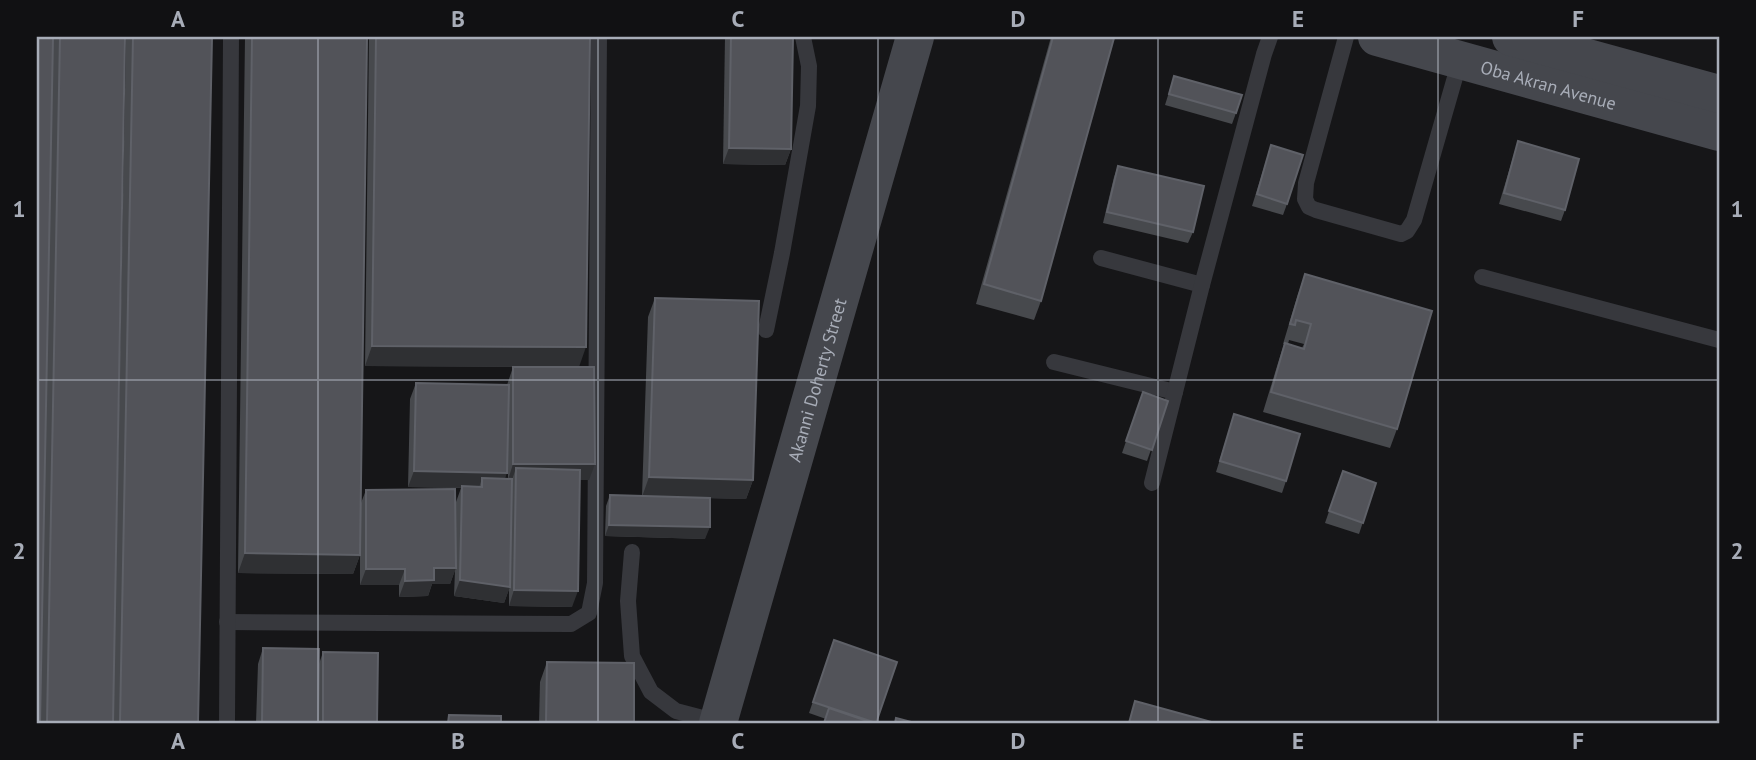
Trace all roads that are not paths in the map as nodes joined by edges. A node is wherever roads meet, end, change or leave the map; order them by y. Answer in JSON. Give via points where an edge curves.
{"nodes":[{"id":1,"x":231,"y":37,"type":"edge"},
{"id":2,"x":598,"y":37,"type":"edge"},
{"id":3,"x":803,"y":37,"type":"edge"},
{"id":4,"x":915,"y":37,"type":"edge"},
{"id":5,"x":1270,"y":37,"type":"edge"},
{"id":6,"x":1346,"y":37,"type":"edge"},
{"id":7,"x":1377,"y":37,"type":"edge"},
{"id":8,"x":1511,"y":37,"type":"edge"},
{"id":9,"x":1460,"y":60,"type":"junction"},
{"id":10,"x":1719,"y":94,"type":"edge"},
{"id":11,"x":1719,"y":132,"type":"edge"},
{"id":12,"x":1101,"y":258,"type":"dead end"},
{"id":13,"x":1482,"y":277,"type":"dead end"},
{"id":14,"x":1202,"y":285,"type":"junction"},
{"id":15,"x":766,"y":330,"type":"dead end"},
{"id":16,"x":1719,"y":340,"type":"edge"},
{"id":17,"x":1054,"y":362,"type":"dead end"},
{"id":18,"x":1175,"y":392,"type":"junction"},
{"id":19,"x":1152,"y":483,"type":"dead end"},
{"id":20,"x":632,"y":552,"type":"dead end"},
{"id":21,"x":227,"y":622,"type":"junction"},
{"id":22,"x":227,"y":723,"type":"edge"},
{"id":23,"x":718,"y":723,"type":"edge"}],
"edges":[{"from":1,"to":21,"type":"lane"},
{"from":2,"to":21,"type":"lane","via":[[595,583],[589,613],[571,624]]},
{"from":3,"to":15,"type":"lane","via":[[809,66],[808,106]]},
{"from":4,"to":23,"type":"street","name":"Akanni Doherty Street"},
{"from":5,"to":14,"type":"lane"},
{"from":6,"to":9,"type":"lane","via":[[1305,199],[1317,210],[1401,234],[1414,220]]},
{"from":7,"to":9,"type":"street","name":"Oba Akran Avenue"},
{"from":8,"to":10,"type":"street","name":"Oba Akran Avenue"},
{"from":9,"to":11,"type":"street","name":"Oba Akran Avenue"},
{"from":12,"to":14,"type":"lane"},
{"from":13,"to":16,"type":"lane"},
{"from":14,"to":18,"type":"lane"},
{"from":17,"to":18,"type":"lane"},
{"from":18,"to":19,"type":"lane"},
{"from":20,"to":23,"type":"lane","via":[[628,601],[632,656],[651,692],[676,711]]},
{"from":21,"to":22,"type":"lane"}]}
